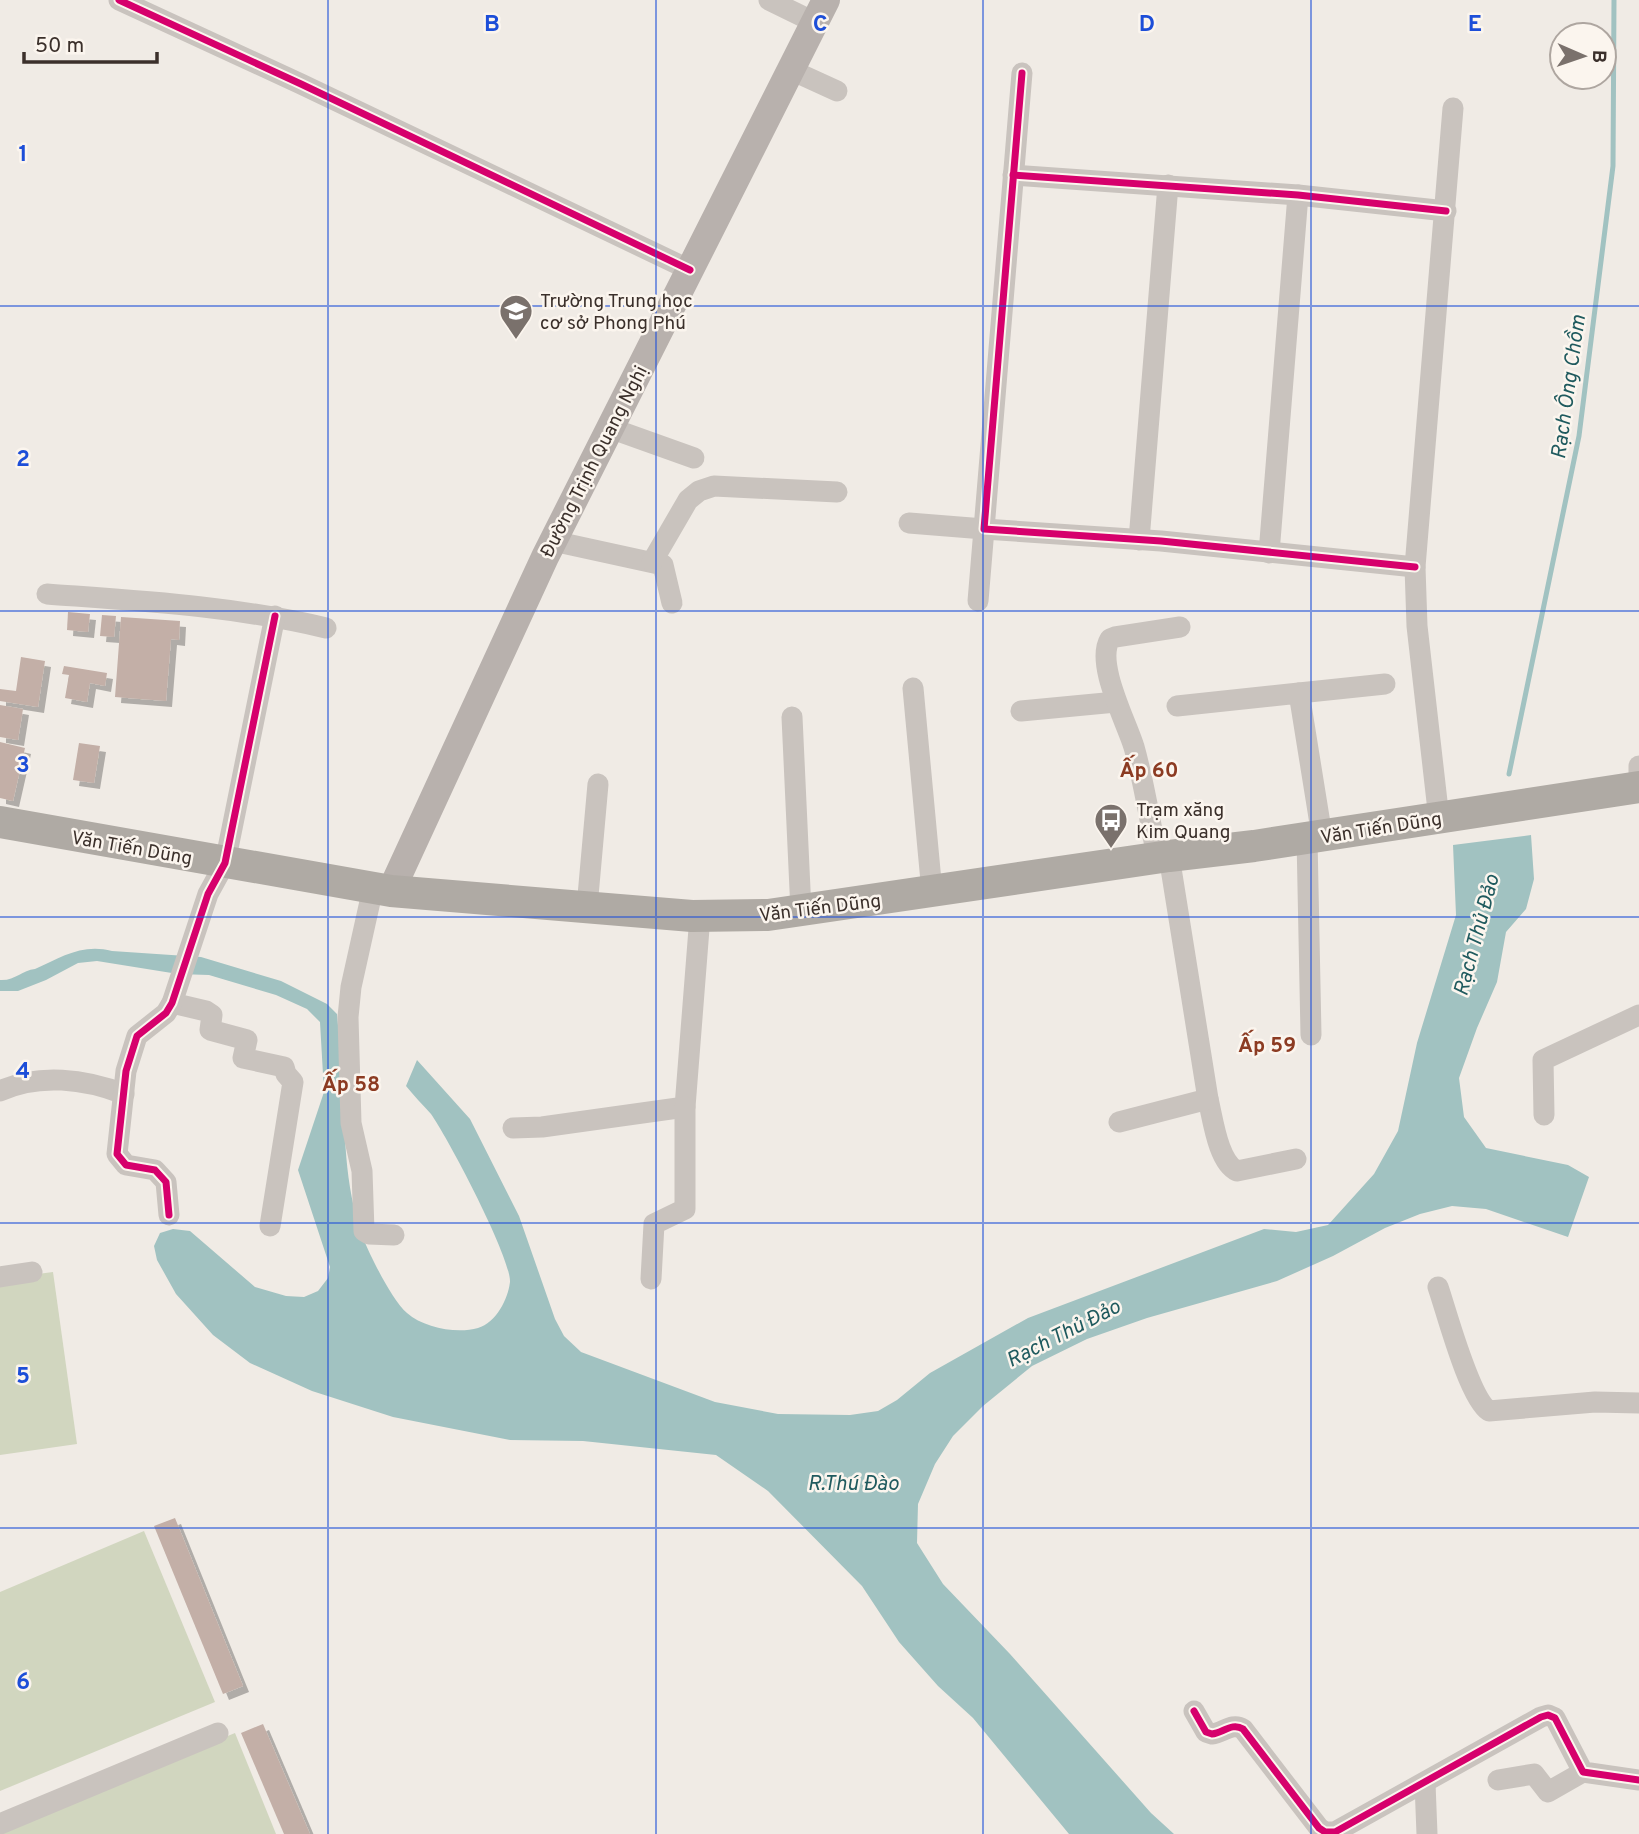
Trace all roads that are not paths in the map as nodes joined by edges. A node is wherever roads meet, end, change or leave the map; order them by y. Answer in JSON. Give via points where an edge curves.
{"nodes":[{"id":1,"x":119,"y":0,"type":"edge"},
{"id":2,"x":769,"y":0,"type":"edge"},
{"id":3,"x":820,"y":11,"type":"edge"},
{"id":4,"x":791,"y":70,"type":"junction"},
{"id":5,"x":1022,"y":73,"type":"dead end"},
{"id":6,"x":837,"y":91,"type":"dead end"},
{"id":7,"x":1453,"y":108,"type":"dead end"},
{"id":8,"x":1013,"y":175,"type":"junction"},
{"id":9,"x":1168,"y":186,"type":"junction"},
{"id":10,"x":1298,"y":195,"type":"junction"},
{"id":11,"x":1446,"y":211,"type":"junction"},
{"id":12,"x":690,"y":270,"type":"junction"},
{"id":13,"x":610,"y":428,"type":"junction"},
{"id":14,"x":694,"y":458,"type":"dead end"},
{"id":15,"x":837,"y":492,"type":"dead end"},
{"id":16,"x":909,"y":523,"type":"dead end"},
{"id":17,"x":984,"y":529,"type":"junction"},
{"id":18,"x":1139,"y":540,"type":"junction"},
{"id":19,"x":553,"y":541,"type":"junction"},
{"id":20,"x":1269,"y":553,"type":"junction"},
{"id":21,"x":652,"y":562,"type":"junction"},
{"id":22,"x":1415,"y":567,"type":"junction"},
{"id":23,"x":47,"y":594,"type":"dead end"},
{"id":24,"x":978,"y":601,"type":"dead end"},
{"id":25,"x":672,"y":603,"type":"dead end"},
{"id":26,"x":275,"y":616,"type":"junction"},
{"id":27,"x":1180,"y":627,"type":"dead end"},
{"id":28,"x":326,"y":628,"type":"dead end"},
{"id":29,"x":1385,"y":684,"type":"dead end"},
{"id":30,"x":913,"y":688,"type":"dead end"},
{"id":31,"x":1299,"y":693,"type":"junction"},
{"id":32,"x":1115,"y":702,"type":"junction"},
{"id":33,"x":1177,"y":706,"type":"dead end"},
{"id":34,"x":1021,"y":711,"type":"dead end"},
{"id":35,"x":792,"y":717,"type":"dead end"},
{"id":36,"x":1639,"y":766,"type":"edge"},
{"id":37,"x":598,"y":783,"type":"dead end"},
{"id":38,"x":1639,"y":787,"type":"edge"},
{"id":39,"x":1439,"y":819,"type":"junction"},
{"id":40,"x":0,"y":822,"type":"edge"},
{"id":41,"x":1315,"y":837,"type":"junction"},
{"id":42,"x":1163,"y":857,"type":"junction"},
{"id":43,"x":225,"y":863,"type":"junction"},
{"id":44,"x":382,"y":889,"type":"junction"},
{"id":45,"x":932,"y":892,"type":"junction"},
{"id":46,"x":587,"y":907,"type":"junction"},
{"id":47,"x":800,"y":911,"type":"junction"},
{"id":48,"x":700,"y":916,"type":"junction"},
{"id":49,"x":172,"y":1003,"type":"junction"},
{"id":50,"x":1639,"y":1015,"type":"edge"},
{"id":51,"x":1311,"y":1035,"type":"dead end"},
{"id":52,"x":0,"y":1091,"type":"edge"},
{"id":53,"x":124,"y":1094,"type":"junction"},
{"id":54,"x":1208,"y":1099,"type":"junction"},
{"id":55,"x":685,"y":1107,"type":"junction"},
{"id":56,"x":1544,"y":1115,"type":"dead end"},
{"id":57,"x":1119,"y":1122,"type":"dead end"},
{"id":58,"x":513,"y":1128,"type":"dead end"},
{"id":59,"x":1296,"y":1159,"type":"dead end"},
{"id":60,"x":169,"y":1215,"type":"dead end"},
{"id":61,"x":270,"y":1226,"type":"dead end"},
{"id":62,"x":394,"y":1235,"type":"dead end"},
{"id":63,"x":32,"y":1272,"type":"dead end"},
{"id":64,"x":0,"y":1277,"type":"edge"},
{"id":65,"x":651,"y":1279,"type":"dead end"},
{"id":66,"x":1438,"y":1287,"type":"dead end"},
{"id":67,"x":1639,"y":1403,"type":"edge"},
{"id":68,"x":1194,"y":1711,"type":"dead end"},
{"id":69,"x":218,"y":1733,"type":"dead end"},
{"id":70,"x":1583,"y":1772,"type":"junction"},
{"id":71,"x":1498,"y":1780,"type":"dead end"},
{"id":72,"x":1639,"y":1780,"type":"edge"},
{"id":73,"x":1425,"y":1783,"type":"junction"},
{"id":74,"x":0,"y":1824,"type":"edge"},
{"id":75,"x":1427,"y":1834,"type":"edge"}],
"edges":[{"from":1,"to":12,"type":"street"},
{"from":2,"to":3,"type":"street"},
{"from":3,"to":4,"type":"main road","name":"Đường Trịnh Quang Nghị"},
{"from":4,"to":6,"type":"street"},
{"from":4,"to":12,"type":"main road","name":"Đường Trịnh Quang Nghị"},
{"from":5,"to":8,"type":"street"},
{"from":7,"to":11,"type":"street"},
{"from":8,"to":9,"type":"street"},
{"from":8,"to":17,"type":"street"},
{"from":9,"to":10,"type":"street"},
{"from":9,"to":18,"type":"street"},
{"from":10,"to":11,"type":"street"},
{"from":10,"to":20,"type":"street"},
{"from":11,"to":22,"type":"street"},
{"from":12,"to":13,"type":"main road","name":"Đường Trịnh Quang Nghị"},
{"from":13,"to":14,"type":"street"},
{"from":13,"to":19,"type":"main road","name":"Đường Trịnh Quang Nghị"},
{"from":15,"to":21,"type":"street","via":[[714,486],[699,491],[688,500]]},
{"from":16,"to":17,"type":"street"},
{"from":17,"to":18,"type":"street"},
{"from":17,"to":24,"type":"street"},
{"from":18,"to":20,"type":"street"},
{"from":19,"to":21,"type":"street"},
{"from":19,"to":44,"type":"main road","name":"Đường Trịnh Quang Nghị"},
{"from":20,"to":22,"type":"street"},
{"from":21,"to":25,"type":"street","via":[[663,565]]},
{"from":22,"to":39,"type":"street","via":[[1417,626]]},
{"from":23,"to":26,"type":"street"},
{"from":26,"to":28,"type":"street"},
{"from":26,"to":43,"type":"street"},
{"from":27,"to":32,"type":"street","via":[[1110,639],[1106,651]]},
{"from":29,"to":31,"type":"street"},
{"from":30,"to":45,"type":"street"},
{"from":31,"to":33,"type":"street"},
{"from":31,"to":41,"type":"street"},
{"from":32,"to":34,"type":"street"},
{"from":32,"to":42,"type":"street","via":[[1133,746]]},
{"from":35,"to":47,"type":"street"},
{"from":36,"to":38,"type":"street"},
{"from":37,"to":46,"type":"street"},
{"from":38,"to":39,"type":"highway","name":"Văn Tiến Dũng"},
{"from":39,"to":41,"type":"highway","name":"Văn Tiến Dũng"},
{"from":40,"to":43,"type":"highway","name":"Văn Tiến Dũng"},
{"from":41,"to":42,"type":"highway","name":"Văn Tiến Dũng"},
{"from":41,"to":51,"type":"street"},
{"from":42,"to":45,"type":"highway","name":"Văn Tiến Dũng"},
{"from":42,"to":54,"type":"street"},
{"from":43,"to":44,"type":"highway","name":"Văn Tiến Dũng"},
{"from":43,"to":49,"type":"street","via":[[208,894]]},
{"from":44,"to":46,"type":"highway","name":"Văn Tiến Dũng"},
{"from":44,"to":62,"type":"street","via":[[355,966],[348,1017],[351,1123],[362,1171],[364,1231]]},
{"from":45,"to":47,"type":"highway","name":"Văn Tiến Dũng"},
{"from":46,"to":48,"type":"highway","name":"Văn Tiến Dũng"},
{"from":47,"to":48,"type":"highway","name":"Văn Tiến Dũng"},
{"from":48,"to":55,"type":"street"},
{"from":49,"to":53,"type":"street","via":[[137,1036]]},
{"from":49,"to":61,"type":"street","via":[[206,1011],[212,1015],[210,1030],[247,1040],[243,1058],[284,1067],[293,1083]]},
{"from":50,"to":56,"type":"street","via":[[1543,1060]]},
{"from":52,"to":53,"type":"street","via":[[30,1082],[66,1080]]},
{"from":53,"to":60,"type":"street","via":[[117,1154],[126,1165],[155,1170],[166,1182]]},
{"from":54,"to":57,"type":"street"},
{"from":54,"to":59,"type":"street","via":[[1228,1167],[1237,1171]]},
{"from":55,"to":58,"type":"street"},
{"from":55,"to":65,"type":"street","via":[[685,1209],[654,1224]]},
{"from":63,"to":64,"type":"street"},
{"from":66,"to":67,"type":"street","via":[[1484,1408],[1497,1412],[1595,1402]]},
{"from":68,"to":73,"type":"street","via":[[1212,1734],[1232,1726],[1243,1729],[1325,1832],[1335,1832]]},
{"from":69,"to":74,"type":"street"},
{"from":70,"to":71,"type":"street","via":[[1548,1792],[1534,1774]]},
{"from":70,"to":72,"type":"street"},
{"from":70,"to":73,"type":"street","via":[[1555,1718],[1548,1715]]},
{"from":73,"to":75,"type":"street"}]}
